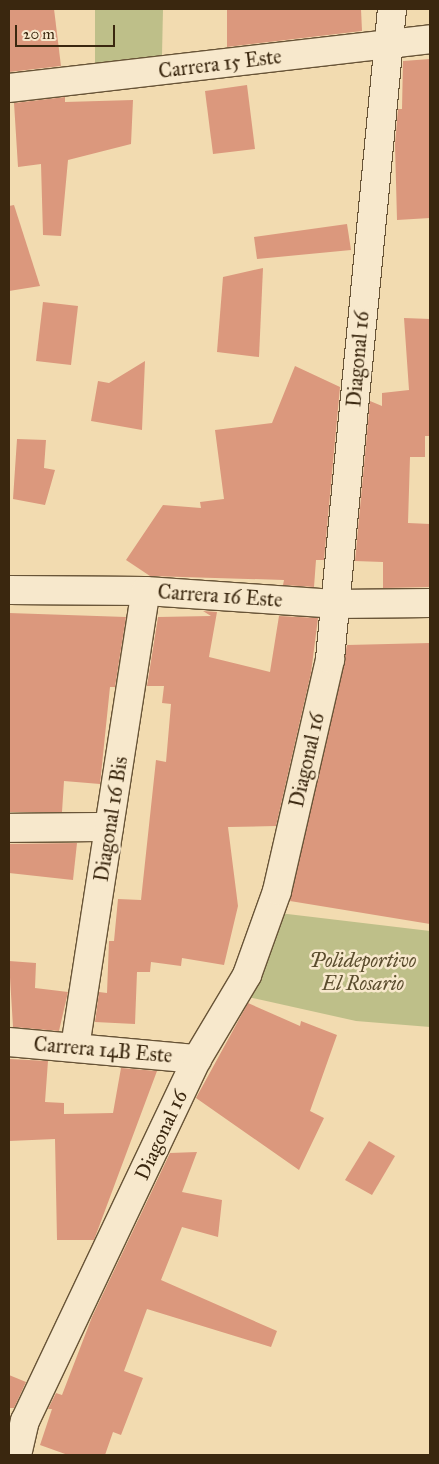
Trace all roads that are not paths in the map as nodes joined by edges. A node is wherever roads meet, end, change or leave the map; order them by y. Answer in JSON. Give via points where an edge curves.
{"nodes":[{"id":1,"x":392,"y":9,"type":"edge"},
{"id":2,"x":430,"y":39,"type":"edge"},
{"id":3,"x":388,"y":45,"type":"junction"},
{"id":4,"x":9,"y":88,"type":"edge"},
{"id":5,"x":9,"y":590,"type":"edge"},
{"id":6,"x":146,"y":591,"type":"junction"},
{"id":7,"x":430,"y":603,"type":"edge"},
{"id":8,"x":335,"y":604,"type":"junction"},
{"id":9,"x":110,"y":827,"type":"junction"},
{"id":10,"x":9,"y":828,"type":"edge"},
{"id":11,"x":9,"y":1042,"type":"edge"},
{"id":12,"x":75,"y":1047,"type":"junction"},
{"id":13,"x":197,"y":1059,"type":"junction"},
{"id":14,"x":17,"y":1420,"type":"edge"},
{"id":15,"x":17,"y":1455,"type":"edge"}],
"edges":[{"from":1,"to":3,"type":"street","name":"Diagonal 16"},
{"from":2,"to":3,"type":"street","name":"Carrera 15 Este"},
{"from":3,"to":4,"type":"street","name":"Carrera 15 Este"},
{"from":3,"to":8,"type":"street","name":"Diagonal 16"},
{"from":5,"to":6,"type":"street","name":"Carrera 16 Este"},
{"from":6,"to":8,"type":"street","name":"Carrera 16 Este"},
{"from":6,"to":9,"type":"street","name":"Diagonal 16 Bis"},
{"from":7,"to":8,"type":"street","name":"Carrera 16 Este"},
{"from":8,"to":13,"type":"street","name":"Diagonal 16","via":[[330,659],[277,891],[247,975]]},
{"from":9,"to":10,"type":"street"},
{"from":9,"to":12,"type":"street","name":"Diagonal 16 Bis"},
{"from":11,"to":12,"type":"street","name":"Carrera 14B Este"},
{"from":12,"to":13,"type":"street","name":"Carrera 14B Este"},
{"from":13,"to":14,"type":"street","name":"Diagonal 16"},
{"from":14,"to":15,"type":"street","name":"Diagonal 16"}]}
